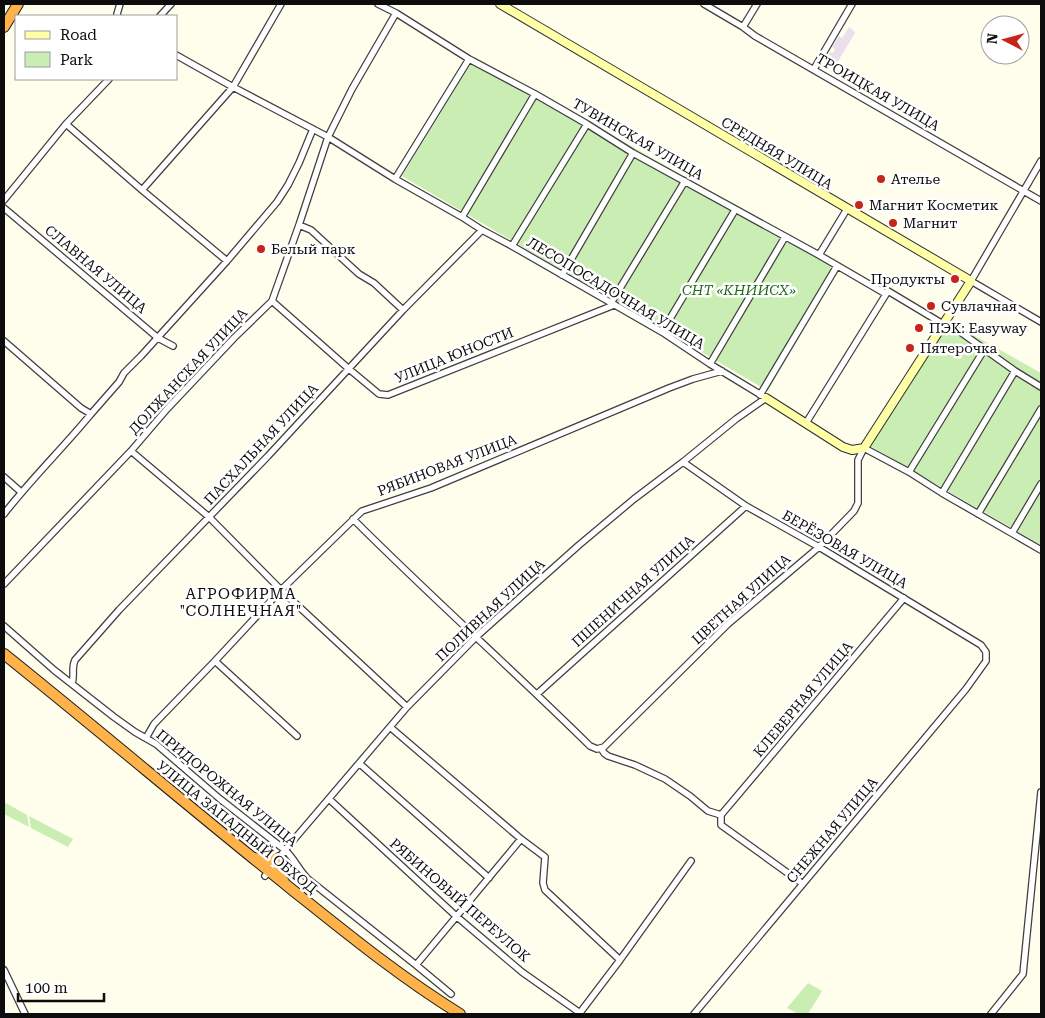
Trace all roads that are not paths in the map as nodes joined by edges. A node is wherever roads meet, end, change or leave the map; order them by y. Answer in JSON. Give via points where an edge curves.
{"nodes":[{"id":1,"x":12,"y":4,"type":"edge"},
{"id":2,"x":18,"y":4,"type":"edge"},
{"id":3,"x":120,"y":4,"type":"edge"},
{"id":4,"x":171,"y":4,"type":"edge"},
{"id":5,"x":281,"y":4,"type":"edge"},
{"id":6,"x":378,"y":4,"type":"edge"},
{"id":7,"x":500,"y":4,"type":"edge"},
{"id":8,"x":704,"y":4,"type":"edge"},
{"id":9,"x":757,"y":4,"type":"edge"},
{"id":10,"x":852,"y":4,"type":"edge"},
{"id":11,"x":396,"y":14,"type":"junction"},
{"id":12,"x":117,"y":15,"type":"edge"},
{"id":13,"x":161,"y":15,"type":"edge"},
{"id":14,"x":4,"y":17,"type":"edge"},
{"id":15,"x":4,"y":27,"type":"edge"},
{"id":16,"x":743,"y":27,"type":"junction"},
{"id":17,"x":178,"y":56,"type":"edge"},
{"id":18,"x":469,"y":59,"type":"junction"},
{"id":19,"x":814,"y":69,"type":"junction"},
{"id":20,"x":108,"y":80,"type":"edge"},
{"id":21,"x":233,"y":88,"type":"junction"},
{"id":22,"x":535,"y":94,"type":"junction"},
{"id":23,"x":66,"y":124,"type":"junction"},
{"id":24,"x":587,"y":124,"type":"junction"},
{"id":25,"x":313,"y":129,"type":"junction"},
{"id":26,"x":328,"y":137,"type":"junction"},
{"id":27,"x":633,"y":153,"type":"junction"},
{"id":28,"x":1041,"y":161,"type":"edge"},
{"id":29,"x":395,"y":179,"type":"junction"},
{"id":30,"x":685,"y":181,"type":"junction"},
{"id":31,"x":142,"y":190,"type":"junction"},
{"id":32,"x":1024,"y":190,"type":"junction"},
{"id":33,"x":4,"y":200,"type":"edge"},
{"id":34,"x":1041,"y":201,"type":"edge"},
{"id":35,"x":4,"y":208,"type":"edge"},
{"id":36,"x":847,"y":209,"type":"junction"},
{"id":37,"x":736,"y":210,"type":"junction"},
{"id":38,"x":462,"y":216,"type":"junction"},
{"id":39,"x":299,"y":225,"type":"junction"},
{"id":40,"x":482,"y":230,"type":"junction"},
{"id":41,"x":785,"y":237,"type":"junction"},
{"id":42,"x":512,"y":246,"type":"junction"},
{"id":43,"x":819,"y":255,"type":"junction"},
{"id":44,"x":227,"y":261,"type":"junction"},
{"id":45,"x":837,"y":266,"type":"junction"},
{"id":46,"x":562,"y":275,"type":"junction"},
{"id":47,"x":970,"y":281,"type":"junction"},
{"id":48,"x":887,"y":293,"type":"junction"},
{"id":49,"x":272,"y":301,"type":"junction"},
{"id":50,"x":613,"y":304,"type":"junction"},
{"id":51,"x":403,"y":310,"type":"junction"},
{"id":52,"x":1041,"y":322,"type":"edge"},
{"id":53,"x":944,"y":323,"type":"junction"},
{"id":54,"x":662,"y":332,"type":"junction"},
{"id":55,"x":158,"y":338,"type":"junction"},
{"id":56,"x":4,"y":341,"type":"edge"},
{"id":57,"x":173,"y":346,"type":"dead end"},
{"id":58,"x":984,"y":350,"type":"junction"},
{"id":59,"x":710,"y":364,"type":"junction"},
{"id":60,"x":349,"y":369,"type":"junction"},
{"id":61,"x":722,"y":371,"type":"junction"},
{"id":62,"x":1015,"y":371,"type":"junction"},
{"id":63,"x":1041,"y":387,"type":"edge"},
{"id":64,"x":763,"y":396,"type":"junction"},
{"id":65,"x":1041,"y":409,"type":"edge"},
{"id":66,"x":91,"y":414,"type":"junction"},
{"id":67,"x":806,"y":423,"type":"junction"},
{"id":68,"x":864,"y":448,"type":"junction"},
{"id":69,"x":131,"y":451,"type":"junction"},
{"id":70,"x":683,"y":462,"type":"junction"},
{"id":71,"x":909,"y":472,"type":"junction"},
{"id":72,"x":4,"y":477,"type":"edge"},
{"id":73,"x":1041,"y":484,"type":"edge"},
{"id":74,"x":21,"y":492,"type":"junction"},
{"id":75,"x":942,"y":493,"type":"junction"},
{"id":76,"x":746,"y":506,"type":"junction"},
{"id":77,"x":4,"y":514,"type":"edge"},
{"id":78,"x":978,"y":514,"type":"junction"},
{"id":79,"x":209,"y":518,"type":"junction"},
{"id":80,"x":353,"y":519,"type":"junction"},
{"id":81,"x":1012,"y":533,"type":"junction"},
{"id":82,"x":819,"y":547,"type":"junction"},
{"id":83,"x":1041,"y":550,"type":"edge"},
{"id":84,"x":4,"y":584,"type":"edge"},
{"id":85,"x":281,"y":590,"type":"junction"},
{"id":86,"x":904,"y":598,"type":"junction"},
{"id":87,"x":4,"y":626,"type":"edge"},
{"id":88,"x":476,"y":637,"type":"junction"},
{"id":89,"x":4,"y":654,"type":"edge"},
{"id":90,"x":4,"y":660,"type":"edge"},
{"id":91,"x":216,"y":660,"type":"junction"},
{"id":92,"x":986,"y":661,"type":"joint"},
{"id":93,"x":72,"y":683,"type":"junction"},
{"id":94,"x":538,"y":694,"type":"junction"},
{"id":95,"x":407,"y":707,"type":"junction"},
{"id":96,"x":390,"y":727,"type":"junction"},
{"id":97,"x":297,"y":736,"type":"dead end"},
{"id":98,"x":146,"y":738,"type":"junction"},
{"id":99,"x":599,"y":749,"type":"junction"},
{"id":100,"x":360,"y":764,"type":"junction"},
{"id":101,"x":1041,"y":792,"type":"edge"},
{"id":102,"x":329,"y":799,"type":"junction"},
{"id":103,"x":721,"y":815,"type":"junction"},
{"id":104,"x":521,"y":839,"type":"junction"},
{"id":105,"x":282,"y":854,"type":"junction"},
{"id":106,"x":251,"y":857,"type":"junction"},
{"id":107,"x":691,"y":861,"type":"dead end"},
{"id":108,"x":267,"y":873,"type":"junction"},
{"id":109,"x":489,"y":878,"type":"junction"},
{"id":110,"x":803,"y":884,"type":"junction"},
{"id":111,"x":286,"y":885,"type":"junction"},
{"id":112,"x":456,"y":916,"type":"junction"},
{"id":113,"x":620,"y":960,"type":"junction"},
{"id":114,"x":416,"y":964,"type":"junction"},
{"id":115,"x":4,"y":970,"type":"edge"},
{"id":116,"x":451,"y":994,"type":"dead end"},
{"id":117,"x":579,"y":1013,"type":"edge"},
{"id":118,"x":26,"y":1014,"type":"edge"},
{"id":119,"x":447,"y":1014,"type":"edge"},
{"id":120,"x":460,"y":1014,"type":"edge"},
{"id":121,"x":694,"y":1014,"type":"edge"},
{"id":122,"x":992,"y":1014,"type":"edge"}],
"edges":[{"from":1,"to":14,"type":"highway"},
{"from":2,"to":15,"type":"highway"},
{"from":3,"to":12,"type":"street"},
{"from":4,"to":13,"type":"street"},
{"from":5,"to":21,"type":"street"},
{"from":6,"to":11,"type":"street","name":"ТУВИНСКАЯ УЛИЦА"},
{"from":7,"to":36,"type":"street","name":"СРЕДНЯЯ УЛИЦА"},
{"from":8,"to":16,"type":"street","name":"ТРОИЦКАЯ УЛИЦА"},
{"from":9,"to":16,"type":"street"},
{"from":10,"to":19,"type":"street"},
{"from":11,"to":18,"type":"street","name":"ТУВИНСКАЯ УЛИЦА"},
{"from":11,"to":26,"type":"street","name":"ДОЛЖАНСКАЯ УЛИЦА"},
{"from":16,"to":19,"type":"street","name":"ТРОИЦКАЯ УЛИЦА"},
{"from":17,"to":21,"type":"street","name":"ЛЕСОПОСАДОЧНАЯ УЛИЦА"},
{"from":18,"to":22,"type":"street","name":"ТУВИНСКАЯ УЛИЦА"},
{"from":18,"to":29,"type":"street"},
{"from":19,"to":32,"type":"street","name":"ТРОИЦКАЯ УЛИЦА"},
{"from":20,"to":23,"type":"street"},
{"from":21,"to":25,"type":"street","name":"ЛЕСОПОСАДОЧНАЯ УЛИЦА"},
{"from":21,"to":31,"type":"street"},
{"from":22,"to":24,"type":"street","name":"ТУВИНСКАЯ УЛИЦА"},
{"from":22,"to":38,"type":"street"},
{"from":23,"to":31,"type":"street"},
{"from":23,"to":33,"type":"street"},
{"from":24,"to":27,"type":"street","name":"ТУВИНСКАЯ УЛИЦА"},
{"from":24,"to":42,"type":"street"},
{"from":25,"to":26,"type":"street","name":"ЛЕСОПОСАДОЧНАЯ УЛИЦА"},
{"from":25,"to":44,"type":"street","via":[[281,196]]},
{"from":26,"to":29,"type":"street","name":"ЛЕСОПОСАДОЧНАЯ УЛИЦА"},
{"from":26,"to":39,"type":"street","name":"ДОЛЖАНСКАЯ УЛИЦА"},
{"from":27,"to":30,"type":"street","name":"ТУВИНСКАЯ УЛИЦА"},
{"from":27,"to":46,"type":"street"},
{"from":28,"to":32,"type":"street"},
{"from":29,"to":38,"type":"street","name":"ЛЕСОПОСАДОЧНАЯ УЛИЦА"},
{"from":30,"to":37,"type":"street","name":"ТУВИНСКАЯ УЛИЦА"},
{"from":30,"to":50,"type":"street"},
{"from":31,"to":44,"type":"street"},
{"from":32,"to":34,"type":"street","name":"ТРОИЦКАЯ УЛИЦА"},
{"from":32,"to":47,"type":"street"},
{"from":35,"to":55,"type":"street","name":"СЛАВНАЯ УЛИЦА"},
{"from":36,"to":43,"type":"street"},
{"from":36,"to":47,"type":"street","name":"СРЕДНЯЯ УЛИЦА"},
{"from":37,"to":41,"type":"street","name":"ТУВИНСКАЯ УЛИЦА"},
{"from":37,"to":54,"type":"street"},
{"from":38,"to":40,"type":"street","name":"ЛЕСОПОСАДОЧНАЯ УЛИЦА"},
{"from":39,"to":49,"type":"street","name":"ДОЛЖАНСКАЯ УЛИЦА"},
{"from":39,"to":51,"type":"street","via":[[311,230]]},
{"from":40,"to":42,"type":"street","name":"ЛЕСОПОСАДОЧНАЯ УЛИЦА"},
{"from":40,"to":51,"type":"street","name":"ПАСХАЛЬНАЯ УЛИЦА"},
{"from":41,"to":43,"type":"street","name":"ТУВИНСКАЯ УЛИЦА"},
{"from":41,"to":59,"type":"street"},
{"from":42,"to":46,"type":"street","name":"ЛЕСОПОСАДОЧНАЯ УЛИЦА"},
{"from":43,"to":45,"type":"street","name":"ТУВИНСКАЯ УЛИЦА"},
{"from":44,"to":55,"type":"street"},
{"from":45,"to":48,"type":"street","name":"ТУВИНСКАЯ УЛИЦА"},
{"from":45,"to":64,"type":"street"},
{"from":46,"to":50,"type":"street","name":"ЛЕСОПОСАДОЧНАЯ УЛИЦА"},
{"from":47,"to":52,"type":"street","name":"СРЕДНЯЯ УЛИЦА"},
{"from":47,"to":53,"type":"street"},
{"from":48,"to":53,"type":"street","name":"ТУВИНСКАЯ УЛИЦА"},
{"from":48,"to":67,"type":"street"},
{"from":49,"to":60,"type":"street","name":"УЛИЦА ЮНОСТИ"},
{"from":49,"to":69,"type":"street","name":"ДОЛЖАНСКАЯ УЛИЦА"},
{"from":50,"to":54,"type":"street","name":"ЛЕСОПОСАДОЧНАЯ УЛИЦА"},
{"from":50,"to":60,"type":"street","name":"УЛИЦА ЮНОСТИ","via":[[388,395],[379,394]]},
{"from":51,"to":60,"type":"street","name":"ПАСХАЛЬНАЯ УЛИЦА"},
{"from":53,"to":58,"type":"street","name":"ТУВИНСКАЯ УЛИЦА"},
{"from":53,"to":68,"type":"street"},
{"from":54,"to":59,"type":"street","name":"ЛЕСОПОСАДОЧНАЯ УЛИЦА"},
{"from":55,"to":57,"type":"street","name":"СЛАВНАЯ УЛИЦА"},
{"from":55,"to":66,"type":"street"},
{"from":56,"to":66,"type":"street"},
{"from":58,"to":62,"type":"street","name":"ТУВИНСКАЯ УЛИЦА"},
{"from":58,"to":71,"type":"street"},
{"from":59,"to":61,"type":"street","name":"ЛЕСОПОСАДОЧНАЯ УЛИЦА"},
{"from":60,"to":79,"type":"street","name":"ПАСХАЛЬНАЯ УЛИЦА"},
{"from":61,"to":64,"type":"street","name":"ЛЕСОПОСАДОЧНАЯ УЛИЦА"},
{"from":61,"to":80,"type":"street","name":"РЯБИНОВАЯ УЛИЦА","via":[[677,385],[431,488],[362,511]]},
{"from":62,"to":63,"type":"street","name":"ТУВИНСКАЯ УЛИЦА"},
{"from":62,"to":75,"type":"street"},
{"from":64,"to":67,"type":"street","name":"ЛЕСОПОСАДОЧНАЯ УЛИЦА"},
{"from":64,"to":70,"type":"street","name":"ПОЛИВНАЯ УЛИЦА"},
{"from":65,"to":78,"type":"street"},
{"from":66,"to":74,"type":"street"},
{"from":67,"to":68,"type":"street","name":"ЛЕСОПОСАДОЧНАЯ УЛИЦА","via":[[843,447],[852,450]]},
{"from":68,"to":71,"type":"street","name":"ЛЕСОПОСАДОЧНАЯ УЛИЦА"},
{"from":68,"to":82,"type":"street","name":"ЦВЕТНАЯ УЛИЦА","via":[[858,460],[858,503]]},
{"from":69,"to":79,"type":"street"},
{"from":69,"to":84,"type":"street","name":"ДОЛЖАНСКАЯ УЛИЦА"},
{"from":70,"to":76,"type":"street","name":"БЕРЁЗОВАЯ УЛИЦА"},
{"from":70,"to":88,"type":"street","name":"ПОЛИВНАЯ УЛИЦА","via":[[634,499]]},
{"from":71,"to":75,"type":"street","name":"ЛЕСОПОСАДОЧНАЯ УЛИЦА"},
{"from":72,"to":74,"type":"street"},
{"from":73,"to":81,"type":"street"},
{"from":74,"to":77,"type":"street"},
{"from":75,"to":78,"type":"street","name":"ЛЕСОПОСАДОЧНАЯ УЛИЦА"},
{"from":76,"to":82,"type":"street","name":"БЕРЁЗОВАЯ УЛИЦА"},
{"from":76,"to":94,"type":"street","name":"ПШЕНИЧНАЯ УЛИЦА"},
{"from":78,"to":81,"type":"street","name":"ЛЕСОПОСАДОЧНАЯ УЛИЦА"},
{"from":79,"to":85,"type":"street"},
{"from":79,"to":93,"type":"street","name":"ПАСХАЛЬНАЯ УЛИЦА","via":[[75,660]]},
{"from":80,"to":85,"type":"street","name":"РЯБИНОВАЯ УЛИЦА"},
{"from":80,"to":88,"type":"street"},
{"from":81,"to":83,"type":"street","name":"ЛЕСОПОСАДОЧНАЯ УЛИЦА"},
{"from":82,"to":86,"type":"street","name":"БЕРЁЗОВАЯ УЛИЦА"},
{"from":82,"to":99,"type":"street","name":"ЦВЕТНАЯ УЛИЦА","via":[[728,624]]},
{"from":85,"to":91,"type":"street","name":"РЯБИНОВАЯ УЛИЦА"},
{"from":85,"to":95,"type":"street"},
{"from":86,"to":92,"type":"street","name":"БЕРЁЗОВАЯ УЛИЦА","via":[[982,645]]},
{"from":86,"to":103,"type":"street","name":"КЛЕВЕРНАЯ УЛИЦА"},
{"from":87,"to":93,"type":"street","name":"ПРИДОРОЖНАЯ УЛИЦА"},
{"from":88,"to":94,"type":"street"},
{"from":88,"to":95,"type":"street","name":"ПОЛИВНАЯ УЛИЦА"},
{"from":89,"to":106,"type":"highway","name":"УЛИЦА ЗАПАДНЫЙ ОБХОД"},
{"from":90,"to":108,"type":"highway","name":"УЛИЦА ЗАПАДНЫЙ ОБХОД"},
{"from":91,"to":97,"type":"street"},
{"from":91,"to":98,"type":"street","name":"РЯБИНОВАЯ УЛИЦА","via":[[154,724]]},
{"from":92,"to":110,"type":"street","name":"СНЕЖНАЯ УЛИЦА"},
{"from":93,"to":98,"type":"street","name":"ПРИДОРОЖНАЯ УЛИЦА"},
{"from":94,"to":99,"type":"street","via":[[590,746]]},
{"from":95,"to":96,"type":"street","name":"ПОЛИВНАЯ УЛИЦА"},
{"from":96,"to":100,"type":"street","name":"ПОЛИВНАЯ УЛИЦА"},
{"from":96,"to":104,"type":"street"},
{"from":98,"to":105,"type":"street","name":"ПРИДОРОЖНАЯ УЛИЦА"},
{"from":99,"to":103,"type":"street","via":[[608,756],[665,779],[708,811]]},
{"from":100,"to":102,"type":"street","name":"ПОЛИВНАЯ УЛИЦА"},
{"from":100,"to":109,"type":"street"},
{"from":101,"to":122,"type":"street","via":[[1023,974]]},
{"from":102,"to":105,"type":"street","name":"ПОЛИВНАЯ УЛИЦА"},
{"from":102,"to":112,"type":"street","name":"РЯБИНОВЫЙ ПЕРЕУЛОК"},
{"from":103,"to":110,"type":"street","via":[[722,825]]},
{"from":104,"to":109,"type":"street"},
{"from":104,"to":113,"type":"street","via":[[545,856],[545,890]]},
{"from":105,"to":106,"type":"highway","via":[[270,861]]},
{"from":105,"to":108,"type":"street","name":"ПОЛИВНАЯ УЛИЦА"},
{"from":105,"to":111,"type":"highway","via":[[280,875]]},
{"from":105,"to":114,"type":"street","name":"ПРИДОРОЖНАЯ УЛИЦА","via":[[292,857],[302,874]]},
{"from":106,"to":108,"type":"highway","name":"УЛИЦА ЗАПАДНЫЙ ОБХОД"},
{"from":107,"to":113,"type":"street"},
{"from":108,"to":111,"type":"highway","name":"УЛИЦА ЗАПАДНЫЙ ОБХОД"},
{"from":108,"to":119,"type":"highway","name":"УЛИЦА ЗАПАДНЫЙ ОБХОД","via":[[391,976]]},
{"from":109,"to":112,"type":"street"},
{"from":110,"to":121,"type":"street","name":"СНЕЖНАЯ УЛИЦА"},
{"from":111,"to":120,"type":"highway","name":"УЛИЦА ЗАПАДНЫЙ ОБХОД","via":[[394,971]]},
{"from":112,"to":114,"type":"street"},
{"from":112,"to":117,"type":"street","name":"РЯБИНОВЫЙ ПЕРЕУЛОК","via":[[522,972]]},
{"from":113,"to":117,"type":"street"},
{"from":114,"to":116,"type":"street","name":"ПРИДОРОЖНАЯ УЛИЦА"},
{"from":115,"to":118,"type":"street"}]}
